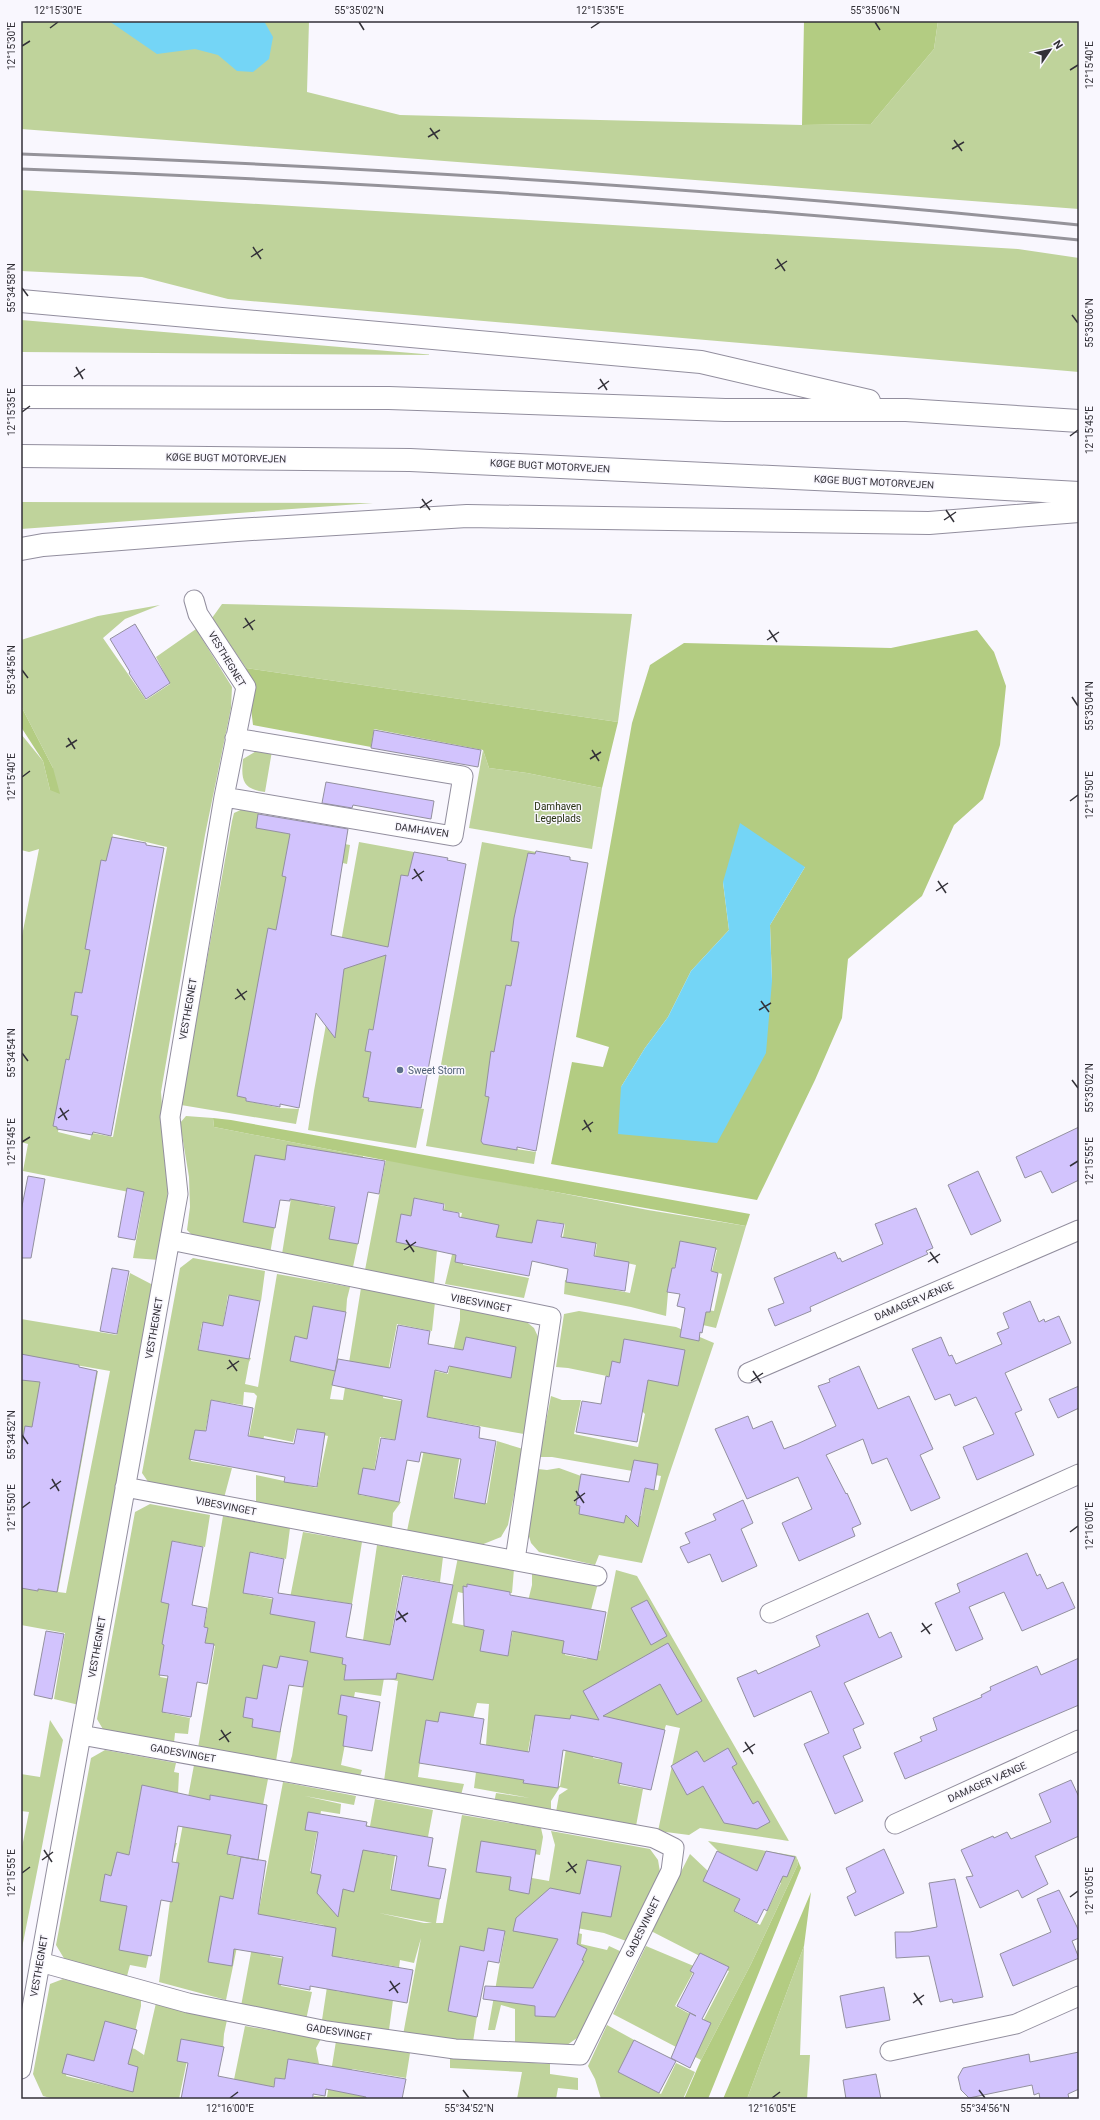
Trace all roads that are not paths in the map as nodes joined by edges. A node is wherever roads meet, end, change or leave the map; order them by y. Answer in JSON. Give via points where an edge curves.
{"nodes":[{"id":1,"x":21,"y":301,"type":"edge"},
{"id":2,"x":21,"y":397,"type":"edge"},
{"id":3,"x":906,"y":410,"type":"junction"},
{"id":4,"x":1079,"y":421,"type":"edge"},
{"id":5,"x":21,"y":456,"type":"edge"},
{"id":6,"x":1079,"y":493,"type":"edge"},
{"id":7,"x":1079,"y":511,"type":"edge"},
{"id":8,"x":24,"y":548,"type":"edge"},
{"id":9,"x":194,"y":600,"type":"dead end"},
{"id":10,"x":236,"y":738,"type":"junction"},
{"id":11,"x":224,"y":797,"type":"junction"},
{"id":12,"x":1079,"y":1230,"type":"edge"},
{"id":13,"x":170,"y":1240,"type":"junction"},
{"id":14,"x":748,"y":1373,"type":"dead end"},
{"id":15,"x":1079,"y":1474,"type":"edge"},
{"id":16,"x":125,"y":1487,"type":"junction"},
{"id":17,"x":515,"y":1560,"type":"junction"},
{"id":18,"x":597,"y":1576,"type":"dead end"},
{"id":19,"x":770,"y":1613,"type":"dead end"},
{"id":20,"x":81,"y":1735,"type":"junction"},
{"id":21,"x":1079,"y":1740,"type":"edge"},
{"id":22,"x":895,"y":1824,"type":"dead end"},
{"id":23,"x":40,"y":1962,"type":"junction"},
{"id":24,"x":1079,"y":1996,"type":"edge"},
{"id":25,"x":890,"y":2051,"type":"dead end"},
{"id":26,"x":21,"y":2070,"type":"edge"}],
"edges":[{"from":1,"to":3,"type":"highway","via":[[701,362]]},
{"from":2,"to":3,"type":"highway","via":[[389,398],[725,410]]},
{"from":3,"to":4,"type":"highway"},
{"from":5,"to":6,"type":"highway","name":"KØGE BUGT MOTORVEJEN","via":[[410,460]]},
{"from":7,"to":8,"type":"highway","via":[[929,523],[467,516],[237,530]]},
{"from":9,"to":10,"type":"street","name":"VESTHEGNET","via":[[198,614],[246,687]]},
{"from":10,"to":11,"type":"street","name":"VESTHEGNET"},
{"from":10,"to":11,"type":"street","name":"DAMHAVEN","via":[[463,776],[452,836]]},
{"from":11,"to":13,"type":"street","name":"VESTHEGNET","via":[[170,1117],[178,1194]]},
{"from":12,"to":14,"type":"street","name":"DAMAGER VÆNGE"},
{"from":13,"to":16,"type":"street","name":"VESTHEGNET"},
{"from":13,"to":17,"type":"street","name":"VIBESVINGET","via":[[551,1317]]},
{"from":15,"to":19,"type":"street"},
{"from":16,"to":17,"type":"street","name":"VIBESVINGET"},
{"from":16,"to":20,"type":"street","name":"VESTHEGNET"},
{"from":17,"to":18,"type":"street","name":"VIBESVINGET"},
{"from":20,"to":23,"type":"street","name":"VESTHEGNET"},
{"from":20,"to":23,"type":"street","name":"GADESVINGET","via":[[654,1838],[674,1848],[671,1870],[580,2055],[455,2049],[327,2031],[188,2003]]},
{"from":21,"to":22,"type":"street","name":"DAMAGER VÆNGE"},
{"from":23,"to":26,"type":"street","name":"VESTHEGNET"},
{"from":24,"to":25,"type":"street","via":[[1016,2024]]}]}
